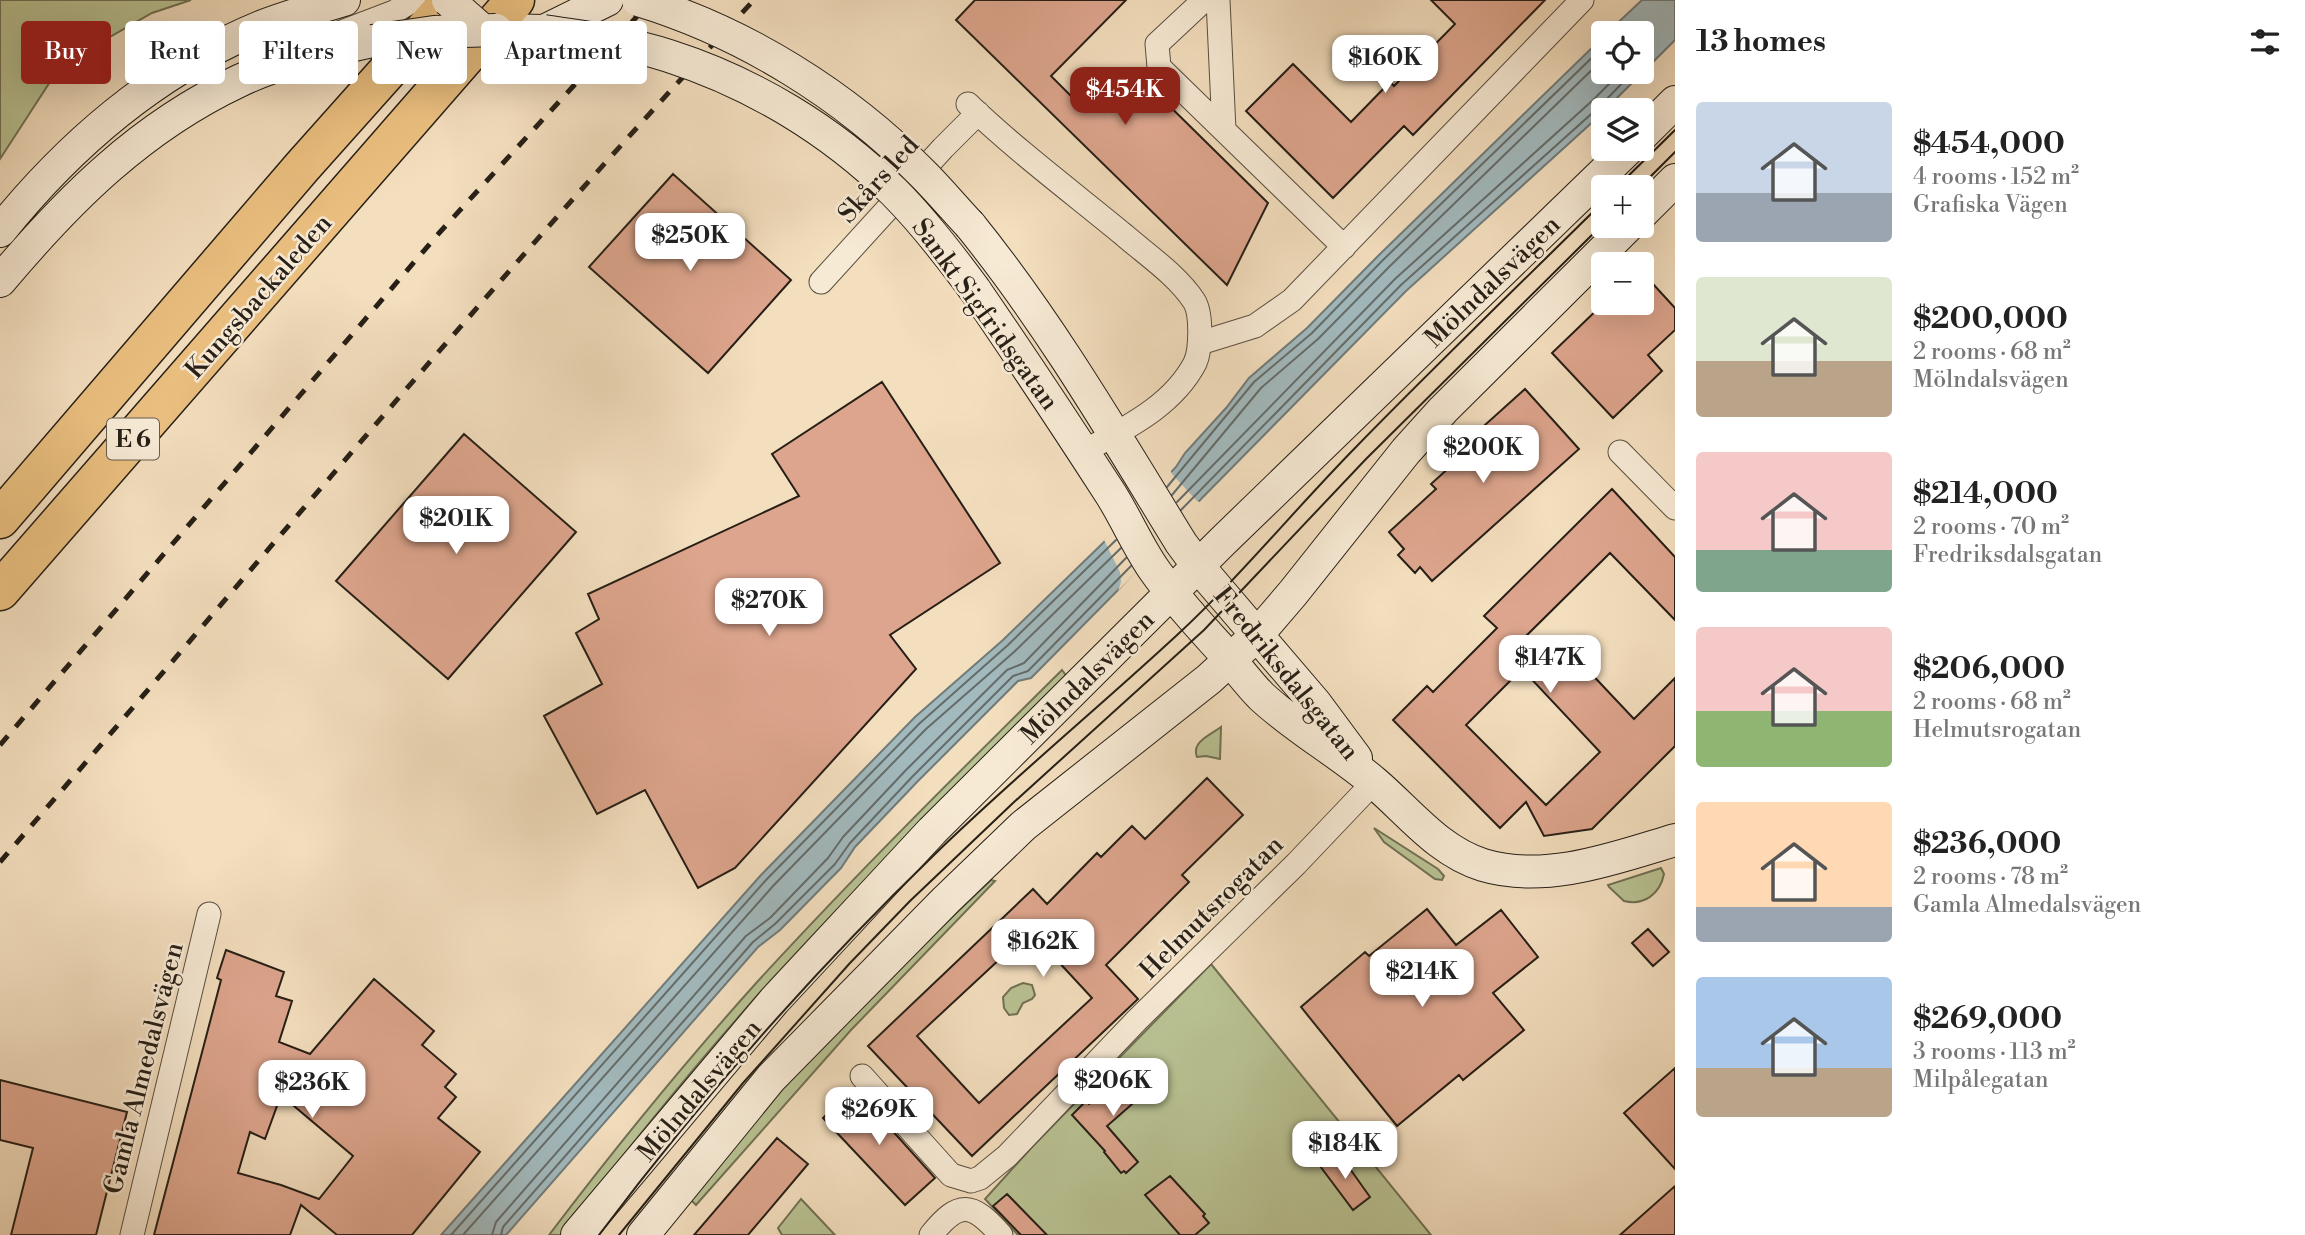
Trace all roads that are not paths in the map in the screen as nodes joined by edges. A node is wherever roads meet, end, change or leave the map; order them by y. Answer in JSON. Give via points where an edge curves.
{"nodes":[{"id":1,"x":344,"y":0,"type":"edge"},
{"id":2,"x":414,"y":0,"type":"edge"},
{"id":3,"x":450,"y":0,"type":"edge"},
{"id":4,"x":515,"y":0,"type":"edge"},
{"id":5,"x":607,"y":0,"type":"edge"},
{"id":6,"x":638,"y":0,"type":"edge"},
{"id":7,"x":1204,"y":0,"type":"edge"},
{"id":8,"x":1218,"y":0,"type":"edge"},
{"id":9,"x":1582,"y":0,"type":"edge"},
{"id":10,"x":690,"y":11,"type":"edge"},
{"id":11,"x":564,"y":21,"type":"edge"},
{"id":12,"x":358,"y":26,"type":"edge"},
{"id":13,"x":481,"y":29,"type":"joint"},
{"id":14,"x":358,"y":44,"type":"edge"},
{"id":15,"x":647,"y":51,"type":"edge"},
{"id":16,"x":239,"y":81,"type":"edge"},
{"id":17,"x":1675,"y":102,"type":"edge"},
{"id":18,"x":1654,"y":123,"type":"edge"},
{"id":19,"x":1224,"y":130,"type":"junction"},
{"id":20,"x":1616,"y":161,"type":"edge"},
{"id":21,"x":1675,"y":180,"type":"edge"},
{"id":22,"x":1654,"y":201,"type":"edge"},
{"id":23,"x":0,"y":231,"type":"edge"},
{"id":24,"x":1617,"y":238,"type":"edge"},
{"id":25,"x":1344,"y":247,"type":"junction"},
{"id":26,"x":0,"y":281,"type":"edge"},
{"id":27,"x":821,"y":282,"type":"dead end"},
{"id":28,"x":1200,"y":343,"type":"junction"},
{"id":29,"x":1115,"y":434,"type":"junction"},
{"id":30,"x":1083,"y":452,"type":"junction"},
{"id":31,"x":1620,"y":452,"type":"dead end"},
{"id":32,"x":1675,"y":508,"type":"edge"},
{"id":33,"x":0,"y":519,"type":"edge"},
{"id":34,"x":1198,"y":566,"type":"junction"},
{"id":35,"x":0,"y":591,"type":"edge"},
{"id":36,"x":1172,"y":593,"type":"junction"},
{"id":37,"x":1257,"y":635,"type":"junction"},
{"id":38,"x":1230,"y":660,"type":"junction"},
{"id":39,"x":1374,"y":782,"type":"junction"},
{"id":40,"x":1675,"y":840,"type":"edge"},
{"id":41,"x":209,"y":914,"type":"dead end"},
{"id":42,"x":862,"y":1076,"type":"dead end"},
{"id":43,"x":132,"y":1235,"type":"edge"},
{"id":44,"x":577,"y":1235,"type":"edge"},
{"id":45,"x":643,"y":1235,"type":"edge"},
{"id":46,"x":930,"y":1235,"type":"edge"},
{"id":47,"x":1001,"y":1235,"type":"edge"}],
"edges":[{"from":1,"to":23,"type":"main road","via":[[263,26],[209,52],[137,97],[47,178]]},
{"from":2,"to":12,"type":"street"},
{"from":3,"to":13,"type":"main road","bridge":true},
{"from":3,"to":33,"type":"highway","name":"Kungsbackaleden","number":"E 6"},
{"from":4,"to":35,"type":"highway","name":"Kungsbackaleden","number":"E 6"},
{"from":5,"to":11,"type":"main road","name":"Sankt Sigfridsgatan"},
{"from":6,"to":10,"type":"main road","name":"Sankt Sigfridsgatan","bridge":true},
{"from":7,"to":19,"type":"street","via":[[1157,44],[1159,67]]},
{"from":8,"to":19,"type":"street"},
{"from":9,"to":25,"type":"street"},
{"from":10,"to":29,"type":"main road","name":"Sankt Sigfridsgatan","bridge":true,"via":[[814,85],[863,120],[922,173],[1006,269]]},
{"from":13,"to":14,"type":"main road","name":"Sankt Sigfridsgatan","bridge":true},
{"from":15,"to":30,"type":"main road","name":"Sankt Sigfridsgatan","bridge":true,"via":[[734,83],[797,114],[842,145],[895,193],[975,290]]},
{"from":16,"to":26,"type":"main road","name":"Sankt Sigfridsgatan","via":[[125,152],[41,232]]},
{"from":17,"to":18,"type":"main road"},
{"from":19,"to":25,"type":"street"},
{"from":20,"to":34,"type":"main road","name":"Mölndalsvägen"},
{"from":21,"to":22,"type":"main road"},
{"from":24,"to":37,"type":"main road","name":"Mölndalsvägen","via":[[1443,410]]},
{"from":25,"to":28,"type":"street","via":[[1292,300],[1255,326]]},
{"from":27,"to":28,"type":"street","name":"Skårs led","via":[[973,109],[1168,272],[1196,303]]},
{"from":28,"to":29,"type":"street","via":[[1196,362],[1181,384],[1147,415]]},
{"from":29,"to":30,"type":"street"},
{"from":29,"to":34,"type":"main road","name":"Sankt Sigfridsgatan"},
{"from":30,"to":36,"type":"main road","name":"Sankt Sigfridsgatan"},
{"from":31,"to":32,"type":"street"},
{"from":34,"to":36,"type":"main road","name":"Mölndalsvägen"},
{"from":34,"to":37,"type":"main road","name":"Fredriksdalsgatan"},
{"from":36,"to":38,"type":"main road","name":"Fredriksdalsgatan"},
{"from":36,"to":44,"type":"main road","name":"Mölndalsvägen","via":[[932,831],[774,1001]]},
{"from":37,"to":38,"type":"main road","name":"Mölndalsvägen"},
{"from":37,"to":39,"type":"main road","name":"Fredriksdalsgatan"},
{"from":38,"to":39,"type":"main road","name":"Fredriksdalsgatan","via":[[1286,718]]},
{"from":38,"to":45,"type":"main road","name":"Mölndalsvägen","via":[[1023,826],[946,900],[771,1078]]},
{"from":39,"to":40,"type":"main road","name":"Fredriksdalsgatan","via":[[1447,846],[1482,864],[1507,870],[1578,867]]},
{"from":39,"to":42,"type":"street","name":"Helmutsrogatan","via":[[1007,1156],[980,1178],[971,1181],[951,1175]]},
{"from":41,"to":43,"type":"street","name":"Gamla Almedalsvägen"},
{"from":46,"to":47,"type":"street","via":[[956,1210],[985,1217]]}]}
